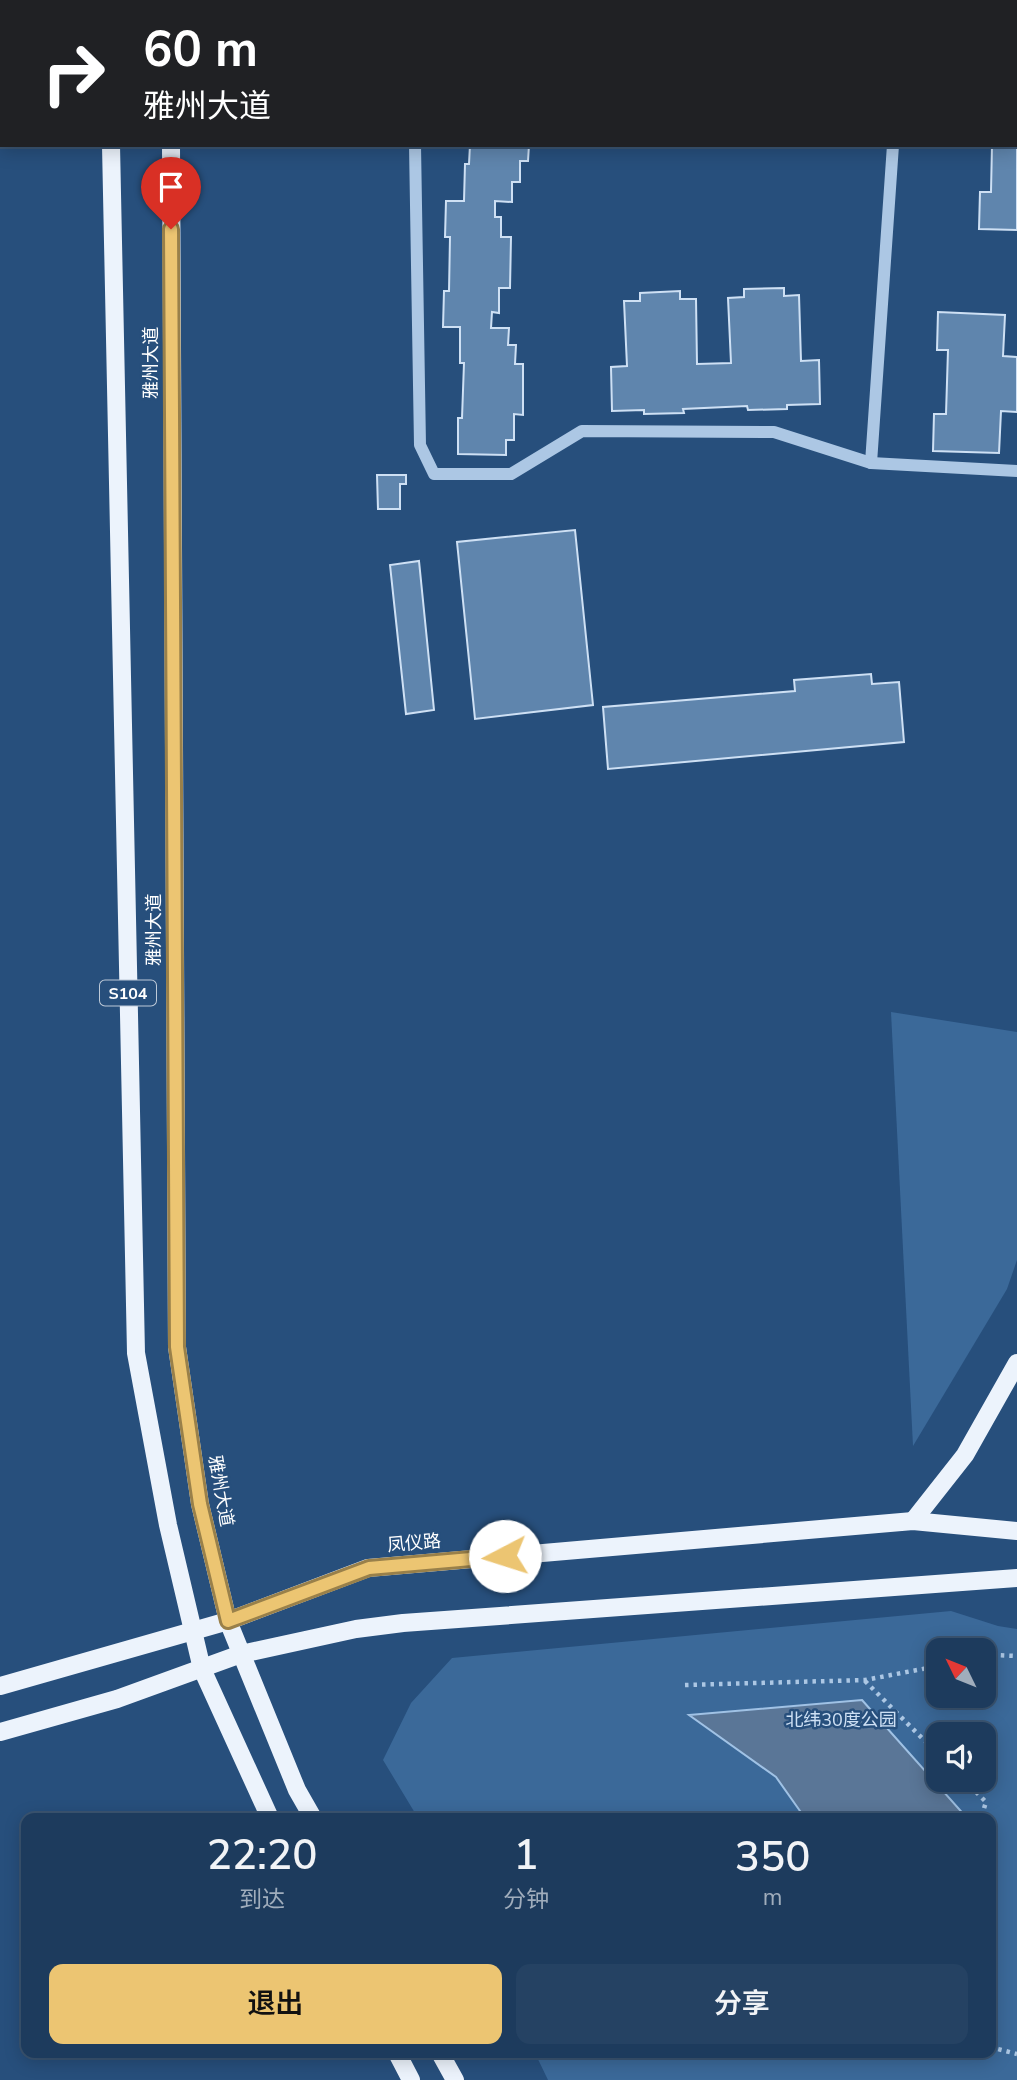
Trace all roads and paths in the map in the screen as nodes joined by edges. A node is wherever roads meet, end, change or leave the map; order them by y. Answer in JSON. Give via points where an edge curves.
{"nodes":[{"id":1,"x":111,"y":147,"type":"edge"},
{"id":2,"x":171,"y":147,"type":"edge"},
{"id":3,"x":415,"y":147,"type":"edge"},
{"id":4,"x":893,"y":147,"type":"edge"},
{"id":5,"x":871,"y":463,"type":"junction"},
{"id":6,"x":1017,"y":471,"type":"edge"},
{"id":7,"x":1017,"y":1363,"type":"edge"},
{"id":8,"x":913,"y":1521,"type":"junction"},
{"id":9,"x":1017,"y":1531,"type":"edge"},
{"id":10,"x":1017,"y":1578,"type":"edge"},
{"id":11,"x":228,"y":1621,"type":"junction"},
{"id":12,"x":191,"y":1632,"type":"junction"},
{"id":13,"x":241,"y":1654,"type":"junction"},
{"id":14,"x":996,"y":1655,"type":"edge"},
{"id":15,"x":1017,"y":1656,"type":"edge"},
{"id":16,"x":926,"y":1668,"type":"edge"},
{"id":17,"x":202,"y":1669,"type":"junction"},
{"id":18,"x":865,"y":1681,"type":"junction"},
{"id":19,"x":685,"y":1685,"type":"dead end"},
{"id":20,"x":0,"y":1686,"type":"edge"},
{"id":21,"x":0,"y":1732,"type":"edge"},
{"id":22,"x":926,"y":1742,"type":"edge"},
{"id":23,"x":976,"y":1792,"type":"edge"},
{"id":24,"x":268,"y":1813,"type":"edge"},
{"id":25,"x":310,"y":1813,"type":"edge"},
{"id":26,"x":983,"y":1813,"type":"edge"},
{"id":27,"x":996,"y":2049,"type":"edge"},
{"id":28,"x":1017,"y":2054,"type":"edge"},
{"id":29,"x":400,"y":2058,"type":"edge"},
{"id":30,"x":443,"y":2058,"type":"edge"},
{"id":31,"x":411,"y":2080,"type":"edge"},
{"id":32,"x":455,"y":2080,"type":"edge"}],
"edges":[{"from":1,"to":12,"type":"main road","name":"雅州大道","number":"S104","via":[[136,1353]]},
{"from":2,"to":11,"type":"main road","name":"雅州大道","number":"S104","via":[[177,1347],[200,1504]]},
{"from":3,"to":5,"type":"lane","via":[[420,446],[434,474],[511,474],[582,431],[774,432]]},
{"from":4,"to":5,"type":"lane"},
{"from":5,"to":6,"type":"lane"},
{"from":7,"to":8,"type":"main road","via":[[965,1455]]},
{"from":8,"to":9,"type":"main road","name":"凤仪路"},
{"from":8,"to":11,"type":"main road","name":"凤仪路","via":[[369,1568]]},
{"from":10,"to":13,"type":"main road","via":[[403,1623]]},
{"from":11,"to":12,"type":"main road","name":"凤仪路"},
{"from":11,"to":13,"type":"main road","name":"雅州大道","number":"S104"},
{"from":12,"to":17,"type":"main road","name":"雅州大道","number":"S104"},
{"from":12,"to":20,"type":"main road","name":"凤仪路"},
{"from":13,"to":17,"type":"main road"},
{"from":13,"to":25,"type":"main road","name":"雅州大道","number":"S104"},
{"from":14,"to":15,"type":"path"},
{"from":16,"to":18,"type":"path"},
{"from":17,"to":21,"type":"main road"},
{"from":17,"to":24,"type":"main road","name":"雅州大道","number":"S104"},
{"from":18,"to":19,"type":"path"},
{"from":18,"to":22,"type":"path"},
{"from":23,"to":26,"type":"path","via":[[986,1802]]},
{"from":27,"to":28,"type":"path"},
{"from":29,"to":31,"type":"main road"},
{"from":30,"to":32,"type":"main road"}]}
